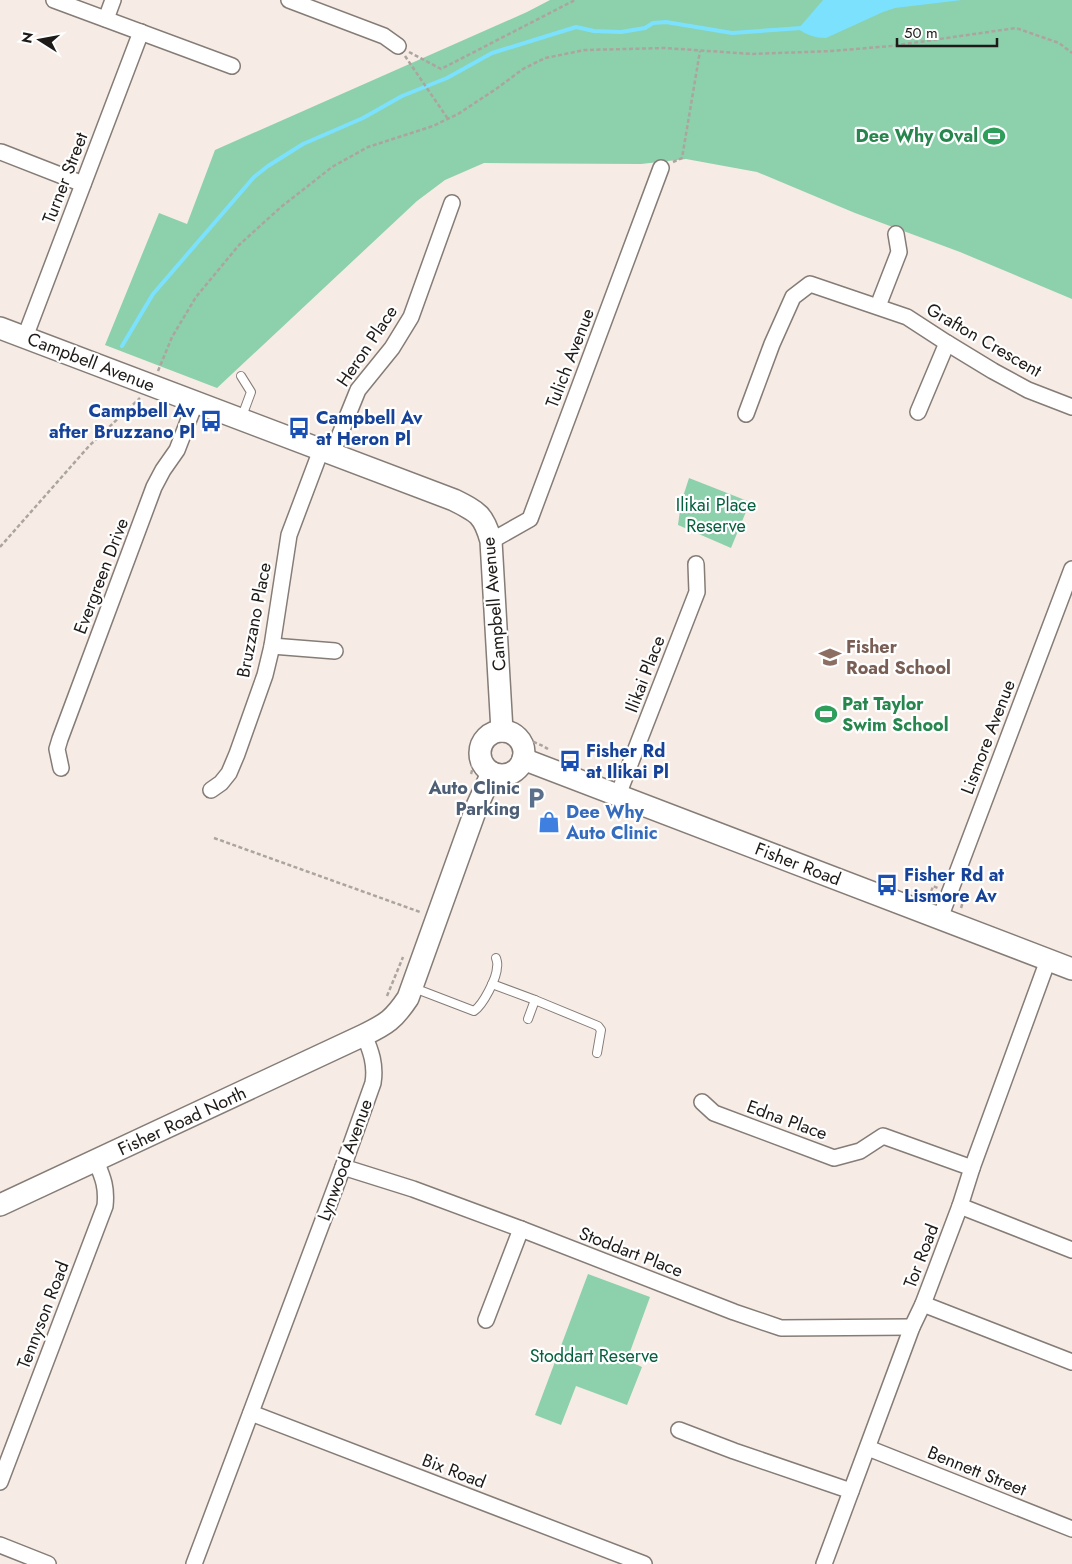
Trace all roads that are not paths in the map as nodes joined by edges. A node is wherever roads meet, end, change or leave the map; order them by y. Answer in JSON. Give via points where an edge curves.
{"nodes":[{"id":1,"x":54,"y":0,"type":"edge"},
{"id":2,"x":114,"y":0,"type":"edge"},
{"id":3,"x":289,"y":0,"type":"edge"},
{"id":4,"x":106,"y":19,"type":"junction"},
{"id":5,"x":141,"y":32,"type":"junction"},
{"id":6,"x":398,"y":46,"type":"road end"},
{"id":7,"x":232,"y":66,"type":"dead end"},
{"id":8,"x":1,"y":152,"type":"edge"},
{"id":9,"x":661,"y":168,"type":"road end"},
{"id":10,"x":83,"y":184,"type":"junction"},
{"id":11,"x":452,"y":203,"type":"dead end"},
{"id":12,"x":896,"y":234,"type":"dead end"},
{"id":13,"x":878,"y":306,"type":"junction"},
{"id":14,"x":0,"y":328,"type":"edge"},
{"id":15,"x":25,"y":337,"type":"junction"},
{"id":16,"x":947,"y":344,"type":"junction"},
{"id":17,"x":241,"y":376,"type":"dead end"},
{"id":18,"x":196,"y":401,"type":"junction"},
{"id":19,"x":1072,"y":406,"type":"edge"},
{"id":20,"x":918,"y":412,"type":"dead end"},
{"id":21,"x":746,"y":414,"type":"dead end"},
{"id":22,"x":241,"y":419,"type":"junction"},
{"id":23,"x":326,"y":452,"type":"junction"},
{"id":24,"x":491,"y":541,"type":"junction"},
{"id":25,"x":696,"y":564,"type":"dead end"},
{"id":26,"x":1072,"y":569,"type":"edge"},
{"id":27,"x":272,"y":646,"type":"junction"},
{"id":28,"x":335,"y":651,"type":"dead end"},
{"id":29,"x":494,"y":728,"type":"junction"},
{"id":30,"x":523,"y":759,"type":"junction"},
{"id":31,"x":62,"y":768,"type":"dead end"},
{"id":32,"x":492,"y":773,"type":"junction"},
{"id":33,"x":211,"y":790,"type":"dead end"},
{"id":34,"x":618,"y":795,"type":"junction"},
{"id":35,"x":940,"y":918,"type":"junction"},
{"id":36,"x":496,"y":958,"type":"dead end"},
{"id":37,"x":1048,"y":960,"type":"junction"},
{"id":38,"x":1072,"y":969,"type":"edge"},
{"id":39,"x":492,"y":984,"type":"junction"},
{"id":40,"x":412,"y":988,"type":"junction"},
{"id":41,"x":535,"y":1000,"type":"junction"},
{"id":42,"x":528,"y":1019,"type":"dead end"},
{"id":43,"x":364,"y":1036,"type":"junction"},
{"id":44,"x":597,"y":1053,"type":"dead end"},
{"id":45,"x":702,"y":1102,"type":"dead end"},
{"id":46,"x":96,"y":1161,"type":"junction"},
{"id":47,"x":343,"y":1168,"type":"junction"},
{"id":48,"x":972,"y":1168,"type":"junction"},
{"id":49,"x":0,"y":1206,"type":"edge"},
{"id":50,"x":960,"y":1206,"type":"junction"},
{"id":51,"x":521,"y":1229,"type":"junction"},
{"id":52,"x":1072,"y":1250,"type":"edge"},
{"id":53,"x":923,"y":1304,"type":"junction"},
{"id":54,"x":486,"y":1320,"type":"dead end"},
{"id":55,"x":912,"y":1327,"type":"junction"},
{"id":56,"x":1072,"y":1362,"type":"edge"},
{"id":57,"x":251,"y":1413,"type":"junction"},
{"id":58,"x":679,"y":1430,"type":"dead end"},
{"id":59,"x":868,"y":1448,"type":"junction"},
{"id":60,"x":0,"y":1482,"type":"edge"},
{"id":61,"x":851,"y":1491,"type":"junction"},
{"id":62,"x":1072,"y":1529,"type":"edge"},
{"id":63,"x":0,"y":1545,"type":"edge"},
{"id":64,"x":48,"y":1564,"type":"edge"},
{"id":65,"x":194,"y":1564,"type":"edge"},
{"id":66,"x":644,"y":1564,"type":"edge"},
{"id":67,"x":824,"y":1564,"type":"edge"}],
"edges":[{"from":1,"to":4,"type":"street"},
{"from":2,"to":4,"type":"street"},
{"from":3,"to":6,"type":"street","via":[[384,36]]},
{"from":4,"to":5,"type":"street"},
{"from":5,"to":7,"type":"street"},
{"from":5,"to":10,"type":"street","name":"Turner Street"},
{"from":8,"to":10,"type":"street"},
{"from":9,"to":24,"type":"street","name":"Tulich Avenue","via":[[530,519]]},
{"from":10,"to":15,"type":"street","name":"Turner Street"},
{"from":11,"to":23,"type":"street","name":"Heron Place","via":[[411,317],[392,348],[358,390]]},
{"from":12,"to":13,"type":"street","via":[[899,252]]},
{"from":13,"to":16,"type":"street","name":"Grafton Crescent","via":[[907,317]]},
{"from":13,"to":21,"type":"street","name":"Grafton Crescent","via":[[810,284],[793,297]]},
{"from":14,"to":15,"type":"main road","name":"Campbell Avenue"},
{"from":15,"to":18,"type":"main road","name":"Campbell Avenue"},
{"from":16,"to":19,"type":"street","name":"Grafton Crescent","via":[[1028,390]]},
{"from":16,"to":20,"type":"street"},
{"from":17,"to":22,"type":"lane","via":[[251,392]]},
{"from":18,"to":22,"type":"main road","name":"Campbell Avenue"},
{"from":18,"to":31,"type":"street","name":"Evergreen Drive","via":[[177,450],[154,487],[60,739],[57,748]]},
{"from":22,"to":23,"type":"main road","name":"Campbell Avenue"},
{"from":23,"to":24,"type":"main road","name":"Campbell Avenue","via":[[465,505],[480,515]]},
{"from":23,"to":27,"type":"street","name":"Bruzzano Place","via":[[289,535]]},
{"from":24,"to":29,"type":"main road","name":"Campbell Avenue"},
{"from":25,"to":34,"type":"street","name":"Ilikai Place","via":[[697,592]]},
{"from":26,"to":35,"type":"street","name":"Lismore Avenue"},
{"from":27,"to":28,"type":"street"},
{"from":27,"to":33,"type":"street","name":"Bruzzano Place","via":[[265,675],[229,773]]},
{"from":29,"to":30,"type":"main road","via":[[518,738],[524,748]]},
{"from":29,"to":32,"type":"main road","via":[[495,732],[481,747],[480,755]]},
{"from":30,"to":32,"type":"main road","via":[[514,771],[500,775]]},
{"from":30,"to":34,"type":"main road","name":"Fisher Road"},
{"from":32,"to":40,"type":"main road","via":[[477,806]]},
{"from":34,"to":35,"type":"main road","name":"Fisher Road"},
{"from":35,"to":37,"type":"main road","name":"Fisher Road"},
{"from":36,"to":39,"type":"lane","via":[[498,967]]},
{"from":37,"to":38,"type":"main road","name":"Fisher Road"},
{"from":37,"to":48,"type":"street","name":"Tor Road"},
{"from":39,"to":40,"type":"lane","via":[[474,1011]]},
{"from":39,"to":41,"type":"lane"},
{"from":40,"to":43,"type":"main road","via":[[397,1015]]},
{"from":41,"to":42,"type":"lane"},
{"from":41,"to":44,"type":"lane","via":[[598,1026],[601,1030]]},
{"from":43,"to":46,"type":"main road","name":"Fisher Road North"},
{"from":43,"to":47,"type":"street","name":"Lynwood Avenue","via":[[374,1065],[373,1083]]},
{"from":45,"to":48,"type":"street","name":"Edna Place","via":[[714,1113],[834,1158],[860,1150],[883,1136]]},
{"from":46,"to":49,"type":"main road","name":"Fisher Road North"},
{"from":46,"to":60,"type":"street","name":"Tennyson Road","via":[[105,1183],[105,1206]]},
{"from":47,"to":51,"type":"street","name":"Stoddart Place","via":[[413,1189]]},
{"from":47,"to":57,"type":"street","name":"Lynwood Avenue"},
{"from":48,"to":50,"type":"street","name":"Tor Road"},
{"from":50,"to":52,"type":"street"},
{"from":50,"to":53,"type":"street","name":"Tor Road"},
{"from":51,"to":54,"type":"street"},
{"from":51,"to":55,"type":"street","name":"Stoddart Place","via":[[781,1328]]},
{"from":53,"to":55,"type":"street","name":"Tor Road"},
{"from":53,"to":56,"type":"street"},
{"from":55,"to":59,"type":"street","name":"Tor Road"},
{"from":57,"to":65,"type":"street","name":"Lynwood Avenue"},
{"from":57,"to":66,"type":"street","name":"Bix Road"},
{"from":58,"to":61,"type":"street"},
{"from":59,"to":61,"type":"street","name":"Tor Road"},
{"from":59,"to":62,"type":"street","name":"Bennett Street"},
{"from":61,"to":67,"type":"street","name":"Tor Road"},
{"from":63,"to":64,"type":"street"}]}
